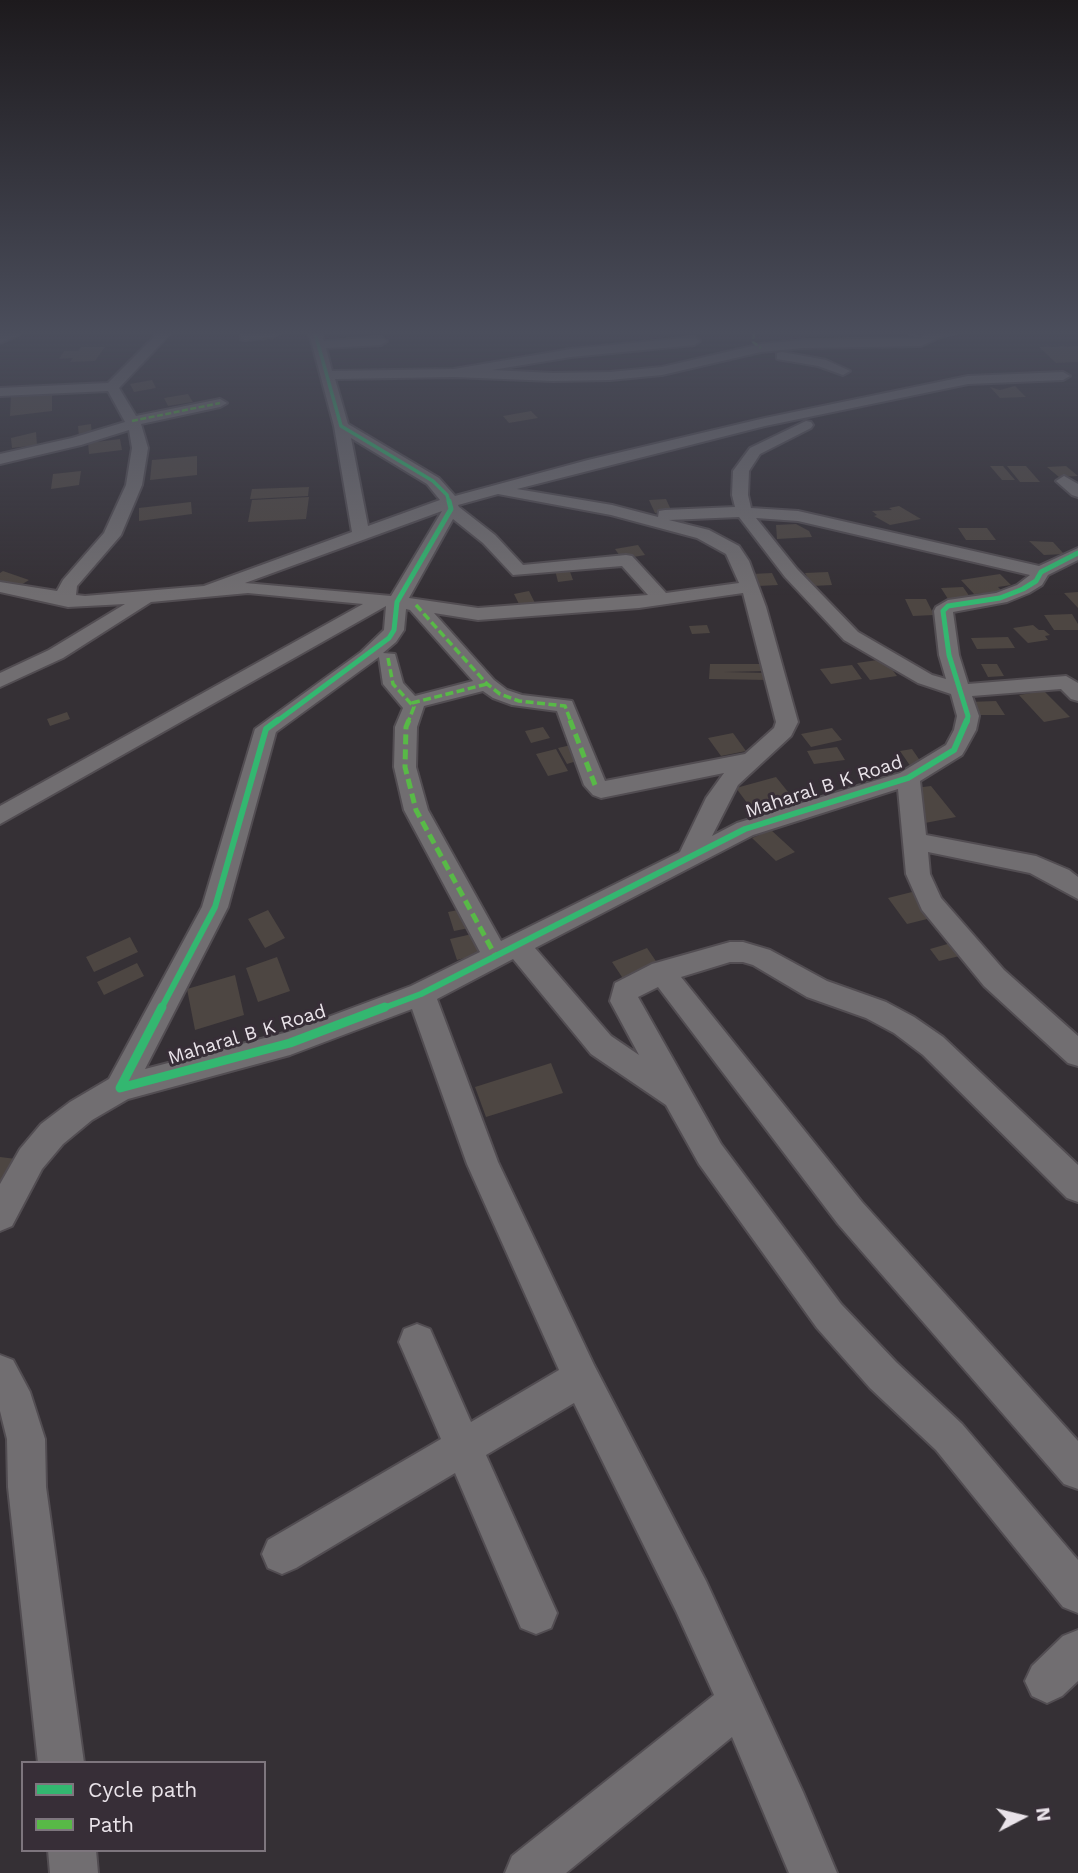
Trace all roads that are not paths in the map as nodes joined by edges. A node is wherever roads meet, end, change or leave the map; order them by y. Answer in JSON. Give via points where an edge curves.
{"nodes":[{"id":1,"x":140,"y":420,"type":"edge"},
{"id":2,"x":339,"y":420,"type":"edge"},
{"id":3,"x":779,"y":420,"type":"edge"},
{"id":4,"x":819,"y":420,"type":"edge"},
{"id":5,"x":133,"y":422,"type":"junction"},
{"id":6,"x":341,"y":426,"type":"junction"},
{"id":7,"x":0,"y":459,"type":"edge"},
{"id":8,"x":1064,"y":481,"type":"dead end"},
{"id":9,"x":495,"y":489,"type":"junction"},
{"id":10,"x":1078,"y":492,"type":"edge"},
{"id":11,"x":451,"y":505,"type":"junction"},
{"id":12,"x":744,"y":512,"type":"junction"},
{"id":13,"x":638,"y":516,"type":"junction"},
{"id":14,"x":361,"y":533,"type":"junction"},
{"id":15,"x":1076,"y":558,"type":"edge"},
{"id":16,"x":1041,"y":572,"type":"junction"},
{"id":17,"x":0,"y":587,"type":"edge"},
{"id":18,"x":750,"y":587,"type":"junction"},
{"id":19,"x":211,"y":589,"type":"junction"},
{"id":20,"x":149,"y":598,"type":"junction"},
{"id":21,"x":661,"y":599,"type":"junction"},
{"id":22,"x":68,"y":601,"type":"junction"},
{"id":23,"x":399,"y":602,"type":"junction"},
{"id":24,"x":388,"y":658,"type":"dead end"},
{"id":25,"x":0,"y":681,"type":"edge"},
{"id":26,"x":487,"y":684,"type":"junction"},
{"id":27,"x":1074,"y":685,"type":"edge"},
{"id":28,"x":961,"y":691,"type":"junction"},
{"id":29,"x":412,"y":703,"type":"junction"},
{"id":30,"x":751,"y":760,"type":"junction"},
{"id":31,"x":908,"y":778,"type":"junction"},
{"id":32,"x":0,"y":816,"type":"edge"},
{"id":33,"x":914,"y":841,"type":"junction"},
{"id":34,"x":689,"y":858,"type":"junction"},
{"id":35,"x":1078,"y":890,"type":"edge"},
{"id":36,"x":506,"y":949,"type":"junction"},
{"id":37,"x":662,"y":972,"type":"junction"},
{"id":38,"x":421,"y":994,"type":"junction"},
{"id":39,"x":1078,"y":1054,"type":"edge"},
{"id":40,"x":120,"y":1088,"type":"junction"},
{"id":41,"x":677,"y":1096,"type":"junction"},
{"id":42,"x":1078,"y":1187,"type":"edge"},
{"id":43,"x":0,"y":1215,"type":"edge"},
{"id":44,"x":417,"y":1342,"type":"dead end"},
{"id":45,"x":0,"y":1373,"type":"edge"},
{"id":46,"x":581,"y":1378,"type":"junction"},
{"id":47,"x":462,"y":1448,"type":"junction"},
{"id":48,"x":1078,"y":1470,"type":"edge"},
{"id":49,"x":282,"y":1553,"type":"dead end"},
{"id":50,"x":1078,"y":1592,"type":"edge"},
{"id":51,"x":536,"y":1613,"type":"dead end"},
{"id":52,"x":1078,"y":1651,"type":"edge"},
{"id":53,"x":1047,"y":1681,"type":"dead end"},
{"id":54,"x":739,"y":1703,"type":"junction"},
{"id":55,"x":61,"y":1761,"type":"edge"},
{"id":56,"x":72,"y":1852,"type":"edge"},
{"id":57,"x":74,"y":1873,"type":"edge"},
{"id":58,"x":529,"y":1873,"type":"edge"},
{"id":59,"x":813,"y":1873,"type":"edge"}],
"edges":[{"from":1,"to":5,"type":"street"},
{"from":2,"to":6,"type":"street"},
{"from":3,"to":9,"type":"street"},
{"from":4,"to":12,"type":"street","via":[[755,451],[741,471]]},
{"from":5,"to":7,"type":"street","via":[[76,442]]},
{"from":5,"to":22,"type":"street","via":[[140,447],[134,485],[112,535],[69,584]]},
{"from":6,"to":11,"type":"street","via":[[433,481]]},
{"from":6,"to":14,"type":"street"},
{"from":8,"to":10,"type":"street"},
{"from":9,"to":11,"type":"street"},
{"from":9,"to":13,"type":"street"},
{"from":11,"to":14,"type":"street"},
{"from":11,"to":21,"type":"street","via":[[519,571],[626,560]]},
{"from":11,"to":23,"type":"street","name":"Maharal B K Road"},
{"from":12,"to":13,"type":"street"},
{"from":12,"to":16,"type":"street","via":[[799,516]]},
{"from":12,"to":28,"type":"street","via":[[791,573],[850,636],[926,679]]},
{"from":13,"to":18,"type":"street","via":[[719,541],[733,550]]},
{"from":14,"to":19,"type":"street"},
{"from":15,"to":16,"type":"street","name":"Maharal B K Road"},
{"from":16,"to":28,"type":"street","name":"Maharal B K Road","via":[[1036,581],[1000,598],[943,611],[949,655]]},
{"from":17,"to":22,"type":"street"},
{"from":18,"to":21,"type":"street"},
{"from":18,"to":30,"type":"street","via":[[788,722]]},
{"from":19,"to":20,"type":"street"},
{"from":19,"to":23,"type":"street","via":[[248,588]]},
{"from":20,"to":22,"type":"street"},
{"from":20,"to":25,"type":"street","via":[[56,654]]},
{"from":21,"to":23,"type":"street","via":[[504,614]]},
{"from":23,"to":26,"type":"street"},
{"from":23,"to":32,"type":"street"},
{"from":23,"to":40,"type":"street","name":"Maharal B K Road","via":[[394,630],[382,646],[266,729],[215,907]]},
{"from":24,"to":29,"type":"street","via":[[393,684]]},
{"from":26,"to":29,"type":"street"},
{"from":26,"to":30,"type":"street","via":[[519,701],[565,706],[595,785],[601,790]]},
{"from":27,"to":28,"type":"street"},
{"from":28,"to":31,"type":"street","name":"Maharal B K Road","via":[[968,716],[954,750]]},
{"from":29,"to":36,"type":"street","via":[[405,767],[416,810]]},
{"from":30,"to":34,"type":"street","via":[[730,779]]},
{"from":31,"to":33,"type":"street"},
{"from":31,"to":34,"type":"street","name":"Maharal B K Road","via":[[745,829]]},
{"from":33,"to":35,"type":"street","via":[[1036,866]]},
{"from":33,"to":39,"type":"street","via":[[918,874],[931,903],[994,978]]},
{"from":34,"to":36,"type":"street","name":"Maharal B K Road"},
{"from":36,"to":38,"type":"street","name":"Maharal B K Road"},
{"from":36,"to":41,"type":"street","via":[[601,1045]]},
{"from":37,"to":41,"type":"street","via":[[625,991],[624,1002]]},
{"from":37,"to":42,"type":"street","via":[[743,952],[761,957],[835,998],[876,1010],[933,1046]]},
{"from":37,"to":48,"type":"street","via":[[850,1213]]},
{"from":38,"to":40,"type":"street","name":"Maharal B K Road","via":[[290,1043]]},
{"from":38,"to":46,"type":"street","via":[[483,1164]]},
{"from":40,"to":43,"type":"street","via":[[52,1133],[31,1159]]},
{"from":41,"to":50,"type":"street","via":[[710,1154],[829,1316],[949,1437]]},
{"from":44,"to":47,"type":"street"},
{"from":45,"to":55,"type":"street","via":[[17,1405],[26,1439],[26,1487]]},
{"from":46,"to":47,"type":"street"},
{"from":46,"to":54,"type":"street","via":[[691,1596]]},
{"from":47,"to":49,"type":"street"},
{"from":47,"to":51,"type":"street"},
{"from":52,"to":53,"type":"street"},
{"from":54,"to":58,"type":"street"},
{"from":54,"to":59,"type":"street"},
{"from":56,"to":57,"type":"street"}]}
